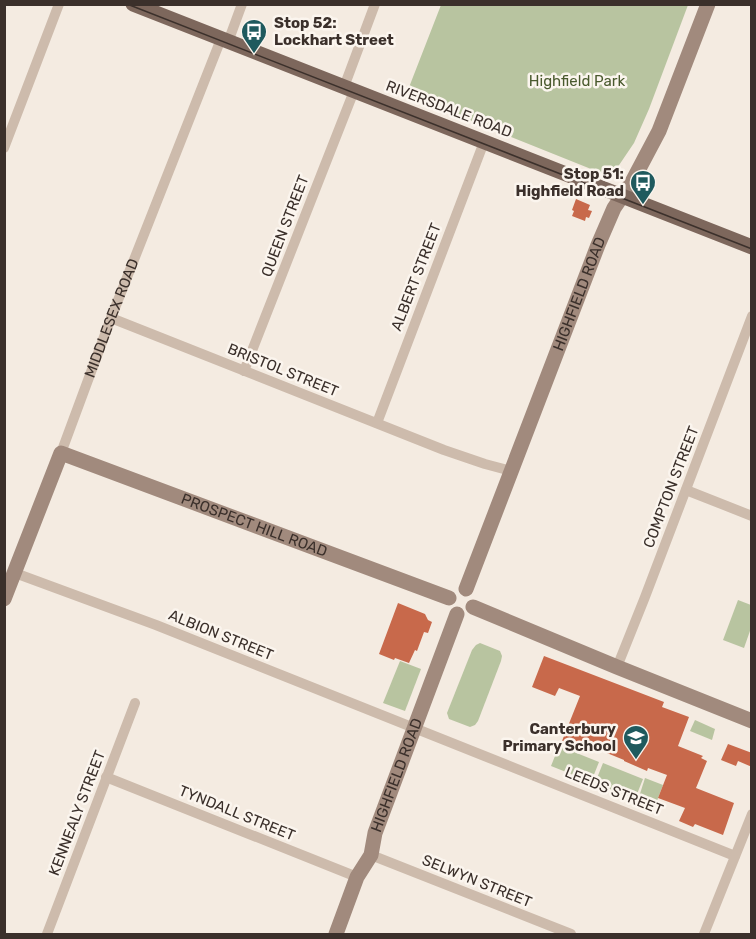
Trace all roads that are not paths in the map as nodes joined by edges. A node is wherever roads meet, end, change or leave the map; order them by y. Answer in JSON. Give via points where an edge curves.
{"nodes":[{"id":1,"x":59,"y":4,"type":"edge"},
{"id":2,"x":133,"y":4,"type":"edge"},
{"id":3,"x":242,"y":4,"type":"edge"},
{"id":4,"x":375,"y":4,"type":"edge"},
{"id":5,"x":708,"y":4,"type":"edge"},
{"id":6,"x":225,"y":40,"type":"junction"},
{"id":7,"x":349,"y":89,"type":"junction"},
{"id":8,"x":484,"y":142,"type":"junction"},
{"id":9,"x":4,"y":148,"type":"edge"},
{"id":10,"x":623,"y":196,"type":"junction"},
{"id":11,"x":752,"y":247,"type":"edge"},
{"id":12,"x":752,"y":316,"type":"edge"},
{"id":13,"x":111,"y":318,"type":"junction"},
{"id":14,"x":244,"y":371,"type":"junction"},
{"id":15,"x":377,"y":423,"type":"junction"},
{"id":16,"x":61,"y":453,"type":"junction"},
{"id":17,"x":512,"y":471,"type":"junction"},
{"id":18,"x":686,"y":490,"type":"junction"},
{"id":19,"x":752,"y":516,"type":"edge"},
{"id":20,"x":15,"y":573,"type":"junction"},
{"id":21,"x":466,"y":589,"type":"junction"},
{"id":22,"x":449,"y":598,"type":"junction"},
{"id":23,"x":4,"y":599,"type":"edge"},
{"id":24,"x":473,"y":607,"type":"junction"},
{"id":25,"x":457,"y":614,"type":"junction"},
{"id":26,"x":617,"y":667,"type":"junction"},
{"id":27,"x":135,"y":703,"type":"dead end"},
{"id":28,"x":752,"y":721,"type":"edge"},
{"id":29,"x":415,"y":728,"type":"junction"},
{"id":30,"x":106,"y":777,"type":"junction"},
{"id":31,"x":752,"y":814,"type":"edge"},
{"id":32,"x":371,"y":855,"type":"junction"},
{"id":33,"x":735,"y":856,"type":"junction"},
{"id":34,"x":357,"y":877,"type":"junction"},
{"id":35,"x":47,"y":934,"type":"edge"},
{"id":36,"x":336,"y":934,"type":"edge"},
{"id":37,"x":571,"y":934,"type":"edge"},
{"id":38,"x":704,"y":934,"type":"edge"}],
"edges":[{"from":1,"to":9,"type":"street"},
{"from":2,"to":6,"type":"main road","name":"RIVERSDALE ROAD"},
{"from":3,"to":6,"type":"street","name":"MIDDLESEX ROAD"},
{"from":4,"to":7,"type":"street","name":"QUEEN STREET"},
{"from":5,"to":10,"type":"main road","name":"HIGHFIELD ROAD","via":[[659,131]]},
{"from":6,"to":7,"type":"main road","name":"RIVERSDALE ROAD"},
{"from":6,"to":13,"type":"street","name":"MIDDLESEX ROAD","via":[[212,63]]},
{"from":7,"to":8,"type":"main road","name":"RIVERSDALE ROAD"},
{"from":7,"to":14,"type":"street","name":"QUEEN STREET"},
{"from":8,"to":10,"type":"main road","name":"RIVERSDALE ROAD"},
{"from":8,"to":15,"type":"street","name":"ALBERT STREET"},
{"from":10,"to":11,"type":"main road","name":"RIVERSDALE ROAD"},
{"from":10,"to":17,"type":"main road","name":"HIGHFIELD ROAD","via":[[598,245]]},
{"from":12,"to":18,"type":"street","name":"COMPTON STREET"},
{"from":13,"to":14,"type":"street","name":"BRISTOL STREET"},
{"from":13,"to":16,"type":"street","name":"MIDDLESEX ROAD"},
{"from":14,"to":15,"type":"street","name":"BRISTOL STREET"},
{"from":15,"to":17,"type":"street","name":"BRISTOL STREET"},
{"from":16,"to":20,"type":"main road","name":"MIDDLESEX ROAD"},
{"from":16,"to":22,"type":"main road","name":"PROSPECT HILL ROAD"},
{"from":17,"to":21,"type":"main road","name":"HIGHFIELD ROAD"},
{"from":18,"to":19,"type":"street"},
{"from":18,"to":26,"type":"street","name":"COMPTON STREET"},
{"from":20,"to":23,"type":"main road","name":"MIDDLESEX ROAD"},
{"from":20,"to":29,"type":"street","name":"ALBION STREET"},
{"from":21,"to":22,"type":"main road","via":[[457,589]]},
{"from":21,"to":24,"type":"main road","via":[[474,597]]},
{"from":22,"to":25,"type":"main road","via":[[449,607]]},
{"from":24,"to":25,"type":"main road","via":[[467,613]]},
{"from":24,"to":26,"type":"main road"},
{"from":25,"to":29,"type":"main road","name":"HIGHFIELD ROAD"},
{"from":26,"to":28,"type":"main road"},
{"from":27,"to":30,"type":"street","name":"KENNEALY STREET"},
{"from":29,"to":32,"type":"main road","name":"HIGHFIELD ROAD","via":[[375,833]]},
{"from":29,"to":33,"type":"street","name":"LEEDS STREET"},
{"from":30,"to":34,"type":"street","name":"TYNDALL STREET"},
{"from":30,"to":35,"type":"street","name":"KENNEALY STREET"},
{"from":31,"to":33,"type":"street"},
{"from":32,"to":34,"type":"main road","name":"HIGHFIELD ROAD"},
{"from":32,"to":37,"type":"street","name":"SELWYN STREET"},
{"from":33,"to":38,"type":"street"},
{"from":34,"to":36,"type":"main road","name":"HIGHFIELD ROAD"}]}
